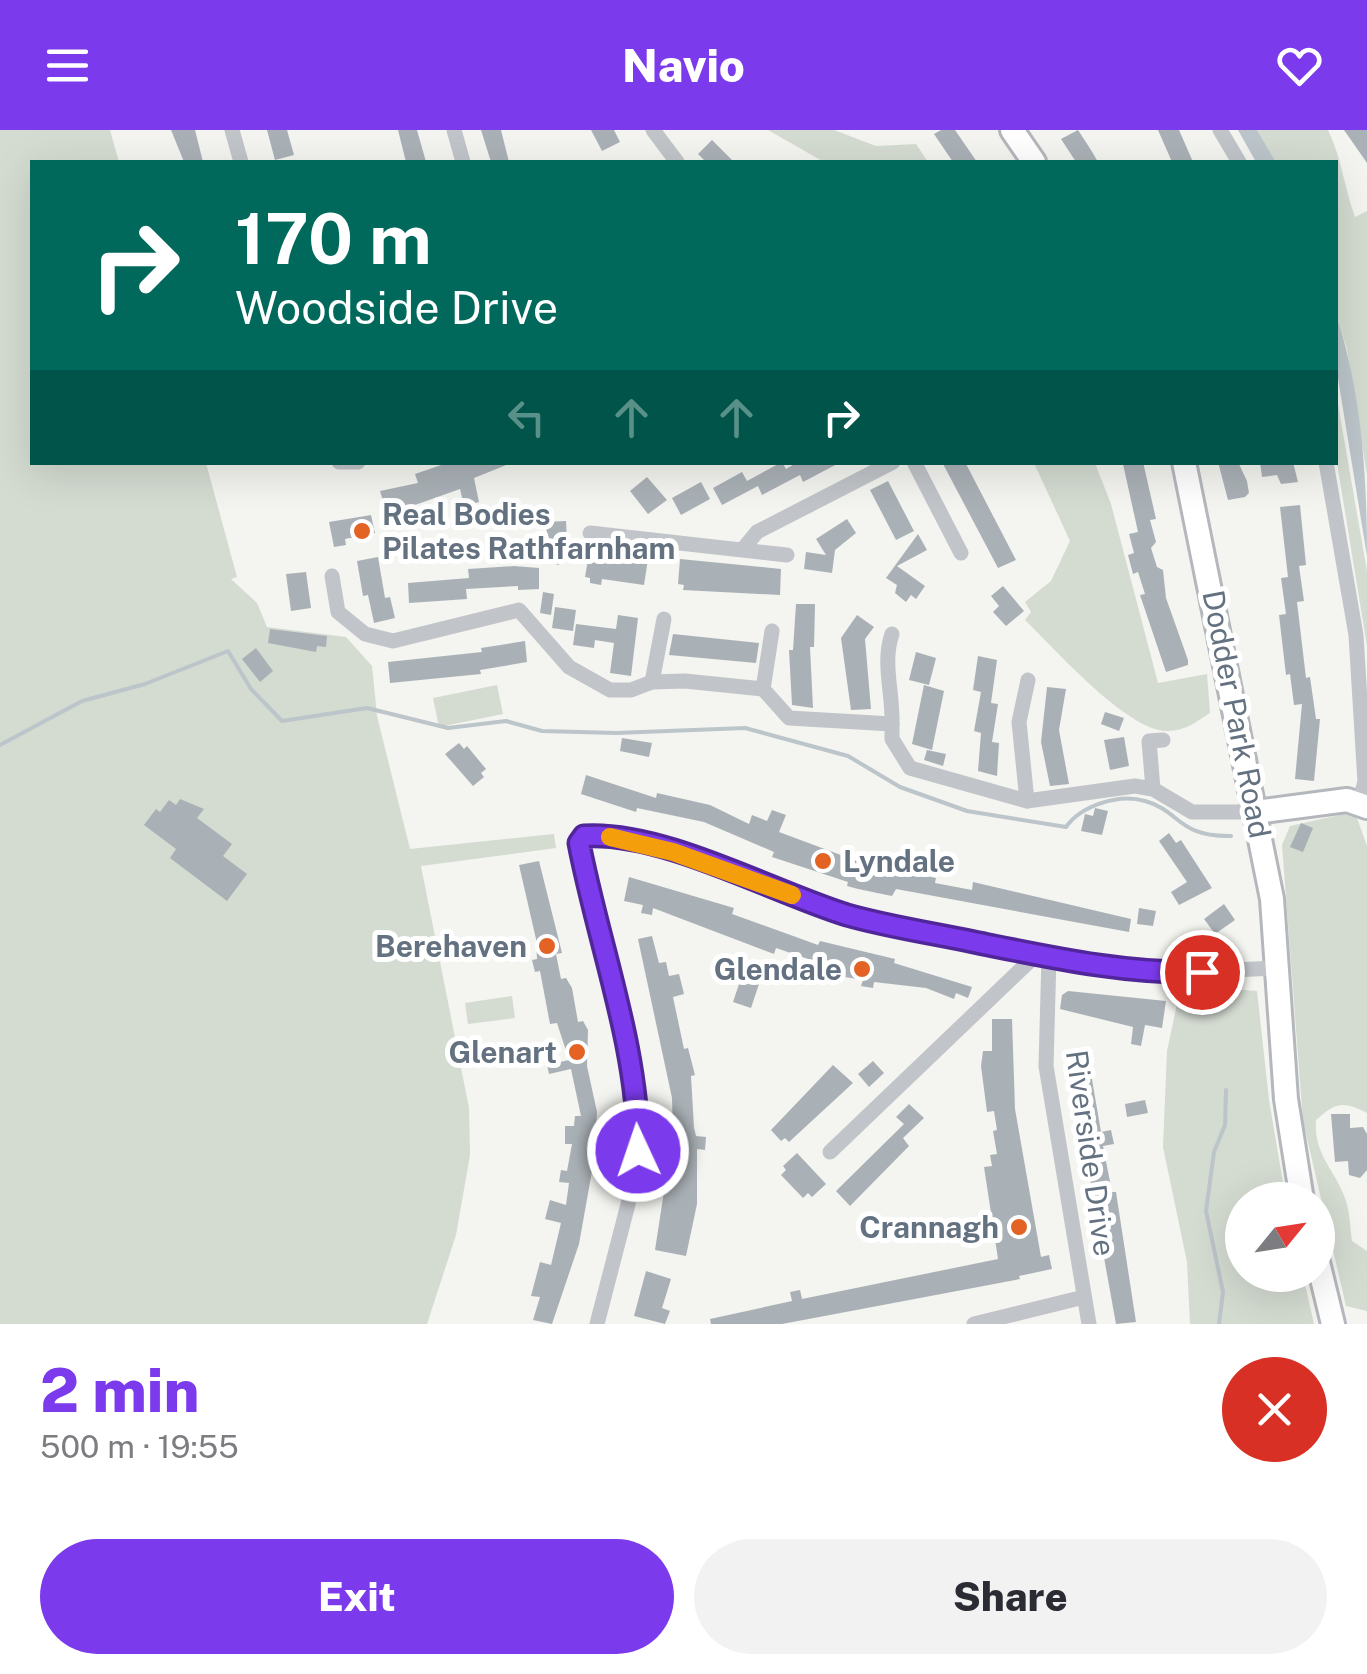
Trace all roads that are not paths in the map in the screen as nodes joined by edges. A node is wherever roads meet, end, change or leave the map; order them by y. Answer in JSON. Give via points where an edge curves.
{"nodes":[{"id":1,"x":232,"y":130,"type":"edge"},
{"id":2,"x":454,"y":130,"type":"edge"},
{"id":3,"x":653,"y":130,"type":"edge"},
{"id":4,"x":1012,"y":130,"type":"edge"},
{"id":5,"x":1220,"y":130,"type":"edge"},
{"id":6,"x":240,"y":160,"type":"edge"},
{"id":7,"x":462,"y":160,"type":"edge"},
{"id":8,"x":675,"y":160,"type":"edge"},
{"id":9,"x":1033,"y":160,"type":"edge"},
{"id":10,"x":1237,"y":160,"type":"edge"},
{"id":11,"x":886,"y":465,"type":"edge"},
{"id":12,"x":916,"y":465,"type":"edge"},
{"id":13,"x":1185,"y":465,"type":"edge"},
{"id":14,"x":1327,"y":465,"type":"edge"},
{"id":15,"x":590,"y":533,"type":"dead end"},
{"id":16,"x":743,"y":549,"type":"junction"},
{"id":17,"x":961,"y":554,"type":"dead end"},
{"id":18,"x":787,"y":555,"type":"dead end"},
{"id":19,"x":332,"y":576,"type":"dead end"},
{"id":20,"x":664,"y":619,"type":"dead end"},
{"id":21,"x":772,"y":631,"type":"dead end"},
{"id":22,"x":892,"y":634,"type":"dead end"},
{"id":23,"x":1028,"y":680,"type":"dead end"},
{"id":24,"x":652,"y":682,"type":"junction"},
{"id":25,"x":763,"y":689,"type":"junction"},
{"id":26,"x":892,"y":724,"type":"junction"},
{"id":27,"x":1162,"y":740,"type":"dead end"},
{"id":28,"x":1153,"y":788,"type":"junction"},
{"id":29,"x":1027,"y":801,"type":"junction"},
{"id":30,"x":1363,"y":804,"type":"edge"},
{"id":31,"x":1256,"y":812,"type":"junction"},
{"id":32,"x":1043,"y":955,"type":"junction"},
{"id":33,"x":1279,"y":968,"type":"junction"},
{"id":34,"x":830,"y":1152,"type":"dead end"},
{"id":35,"x":1299,"y":1182,"type":"edge"},
{"id":36,"x":1325,"y":1292,"type":"edge"},
{"id":37,"x":1084,"y":1297,"type":"junction"},
{"id":38,"x":596,"y":1324,"type":"edge"},
{"id":39,"x":974,"y":1324,"type":"edge"},
{"id":40,"x":1088,"y":1324,"type":"edge"},
{"id":41,"x":1333,"y":1324,"type":"edge"}],
"edges":[{"from":1,"to":6,"type":"street"},
{"from":2,"to":7,"type":"street"},
{"from":3,"to":8,"type":"street"},
{"from":4,"to":9,"type":"main road"},
{"from":5,"to":10,"type":"street"},
{"from":11,"to":16,"type":"street","via":[[757,532]]},
{"from":12,"to":17,"type":"street"},
{"from":13,"to":31,"type":"main road","name":"Dodder Park Road"},
{"from":14,"to":30,"type":"street","via":[[1356,635]]},
{"from":15,"to":16,"type":"street","via":[[664,549]]},
{"from":16,"to":18,"type":"street"},
{"from":19,"to":24,"type":"street","via":[[338,612],[377,640],[519,610],[589,681],[610,690]]},
{"from":20,"to":24,"type":"street"},
{"from":21,"to":25,"type":"street"},
{"from":22,"to":26,"type":"street","via":[[884,656]]},
{"from":23,"to":29,"type":"street","via":[[1019,722]]},
{"from":24,"to":25,"type":"street"},
{"from":25,"to":26,"type":"street","via":[[789,718]]},
{"from":26,"to":29,"type":"street","via":[[892,739],[910,768]]},
{"from":27,"to":28,"type":"street","via":[[1150,741]]},
{"from":28,"to":29,"type":"street"},
{"from":28,"to":31,"type":"street","via":[[1192,812]]},
{"from":30,"to":31,"type":"main road","via":[[1346,800]]},
{"from":31,"to":33,"type":"main road","name":"Dodder Park Road"},
{"from":32,"to":33,"type":"street","via":[[1161,973]]},
{"from":32,"to":34,"type":"street"},
{"from":32,"to":37,"type":"street","name":"Riverside Drive","via":[[1046,1066]]},
{"from":32,"to":38,"type":"street","via":[[846,914],[673,852],[584,836],[579,843],[638,1136],[634,1181]]},
{"from":33,"to":35,"type":"main road","name":"Dodder Park Road","via":[[1286,1100]]},
{"from":36,"to":41,"type":"main road"},
{"from":37,"to":39,"type":"street","name":"Riverside Drive"},
{"from":37,"to":40,"type":"street","name":"Riverside Drive"}]}
